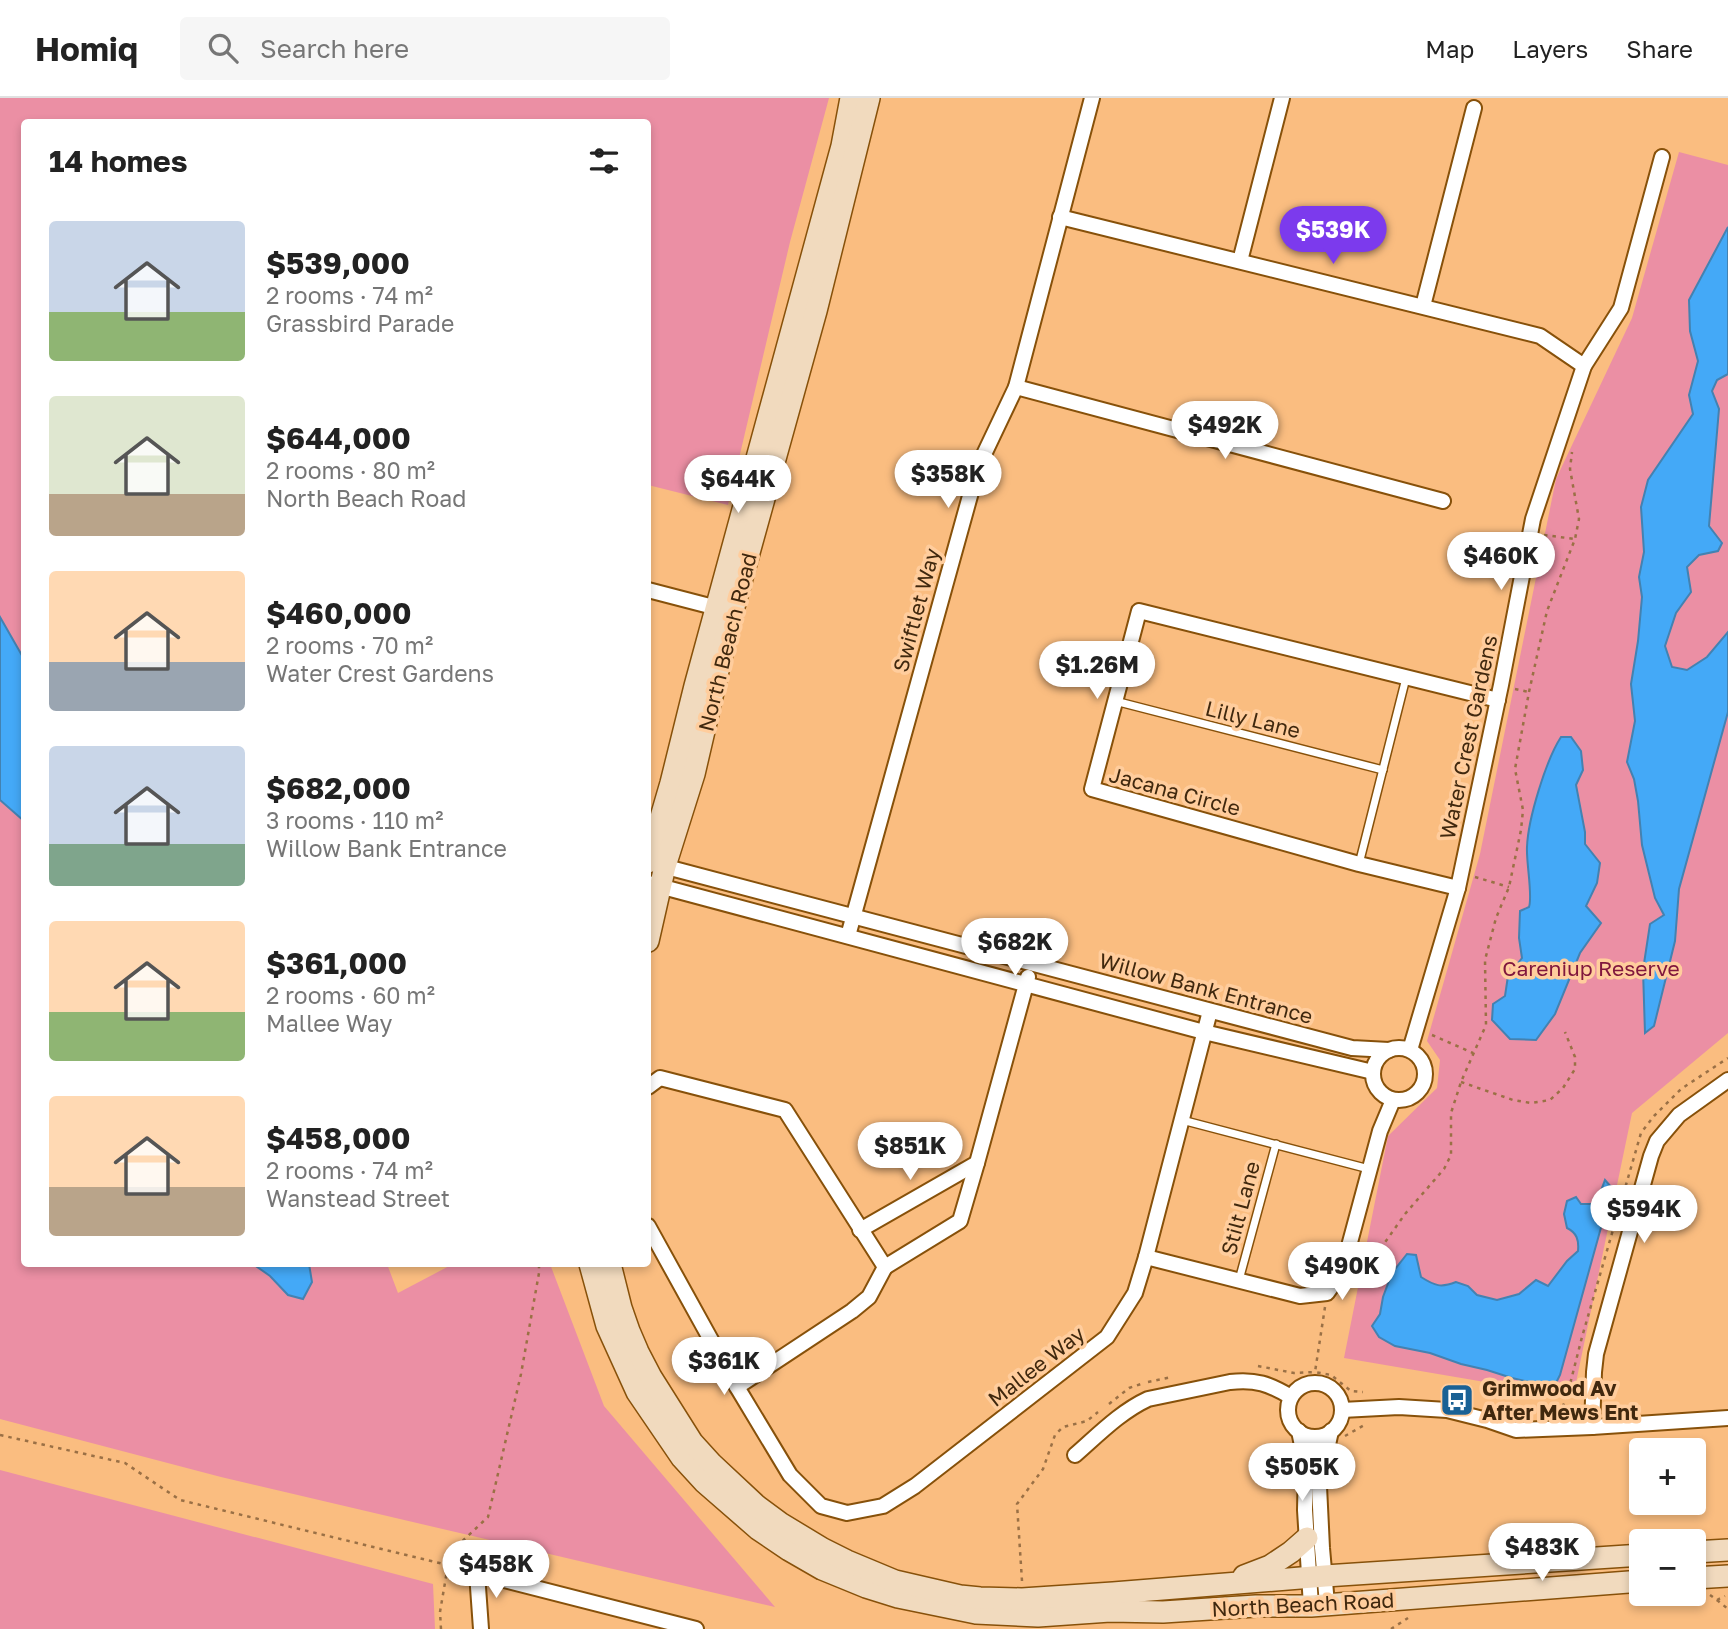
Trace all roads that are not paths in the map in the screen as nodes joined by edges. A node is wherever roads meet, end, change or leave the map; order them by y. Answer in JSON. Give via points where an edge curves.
{"nodes":[{"id":1,"x":851,"y":98,"type":"edge"},
{"id":2,"x":869,"y":98,"type":"edge"},
{"id":3,"x":1092,"y":98,"type":"edge"},
{"id":4,"x":1282,"y":98,"type":"edge"},
{"id":5,"x":1474,"y":108,"type":"dead end"},
{"id":6,"x":1662,"y":157,"type":"dead end"},
{"id":7,"x":1060,"y":217,"type":"junction"},
{"id":8,"x":1240,"y":261,"type":"junction"},
{"id":9,"x":1423,"y":306,"type":"junction"},
{"id":10,"x":1584,"y":366,"type":"junction"},
{"id":11,"x":1016,"y":387,"type":"junction"},
{"id":12,"x":1443,"y":501,"type":"dead end"},
{"id":13,"x":651,"y":591,"type":"edge"},
{"id":14,"x":725,"y":610,"type":"junction"},
{"id":15,"x":1406,"y":678,"type":"junction"},
{"id":16,"x":1498,"y":700,"type":"junction"},
{"id":17,"x":1115,"y":701,"type":"junction"},
{"id":18,"x":1382,"y":770,"type":"junction"},
{"id":19,"x":1359,"y":864,"type":"junction"},
{"id":20,"x":654,"y":872,"type":"edge"},
{"id":21,"x":1458,"y":888,"type":"junction"},
{"id":22,"x":651,"y":906,"type":"edge"},
{"id":23,"x":854,"y":916,"type":"junction"},
{"id":24,"x":848,"y":936,"type":"junction"},
{"id":25,"x":1032,"y":965,"type":"junction"},
{"id":26,"x":1026,"y":983,"type":"junction"},
{"id":27,"x":1210,"y":1011,"type":"junction"},
{"id":28,"x":1204,"y":1032,"type":"junction"},
{"id":29,"x":1389,"y":1050,"type":"junction"},
{"id":30,"x":1410,"y":1050,"type":"junction"},
{"id":31,"x":1373,"y":1072,"type":"junction"},
{"id":32,"x":1728,"y":1080,"type":"edge"},
{"id":33,"x":651,"y":1085,"type":"edge"},
{"id":34,"x":1393,"y":1100,"type":"junction"},
{"id":35,"x":1181,"y":1120,"type":"junction"},
{"id":36,"x":1276,"y":1144,"type":"junction"},
{"id":37,"x":977,"y":1163,"type":"junction"},
{"id":38,"x":1368,"y":1169,"type":"junction"},
{"id":39,"x":860,"y":1230,"type":"junction"},
{"id":40,"x":651,"y":1231,"type":"edge"},
{"id":41,"x":1146,"y":1257,"type":"junction"},
{"id":42,"x":591,"y":1267,"type":"edge"},
{"id":43,"x":611,"y":1267,"type":"edge"},
{"id":44,"x":885,"y":1267,"type":"junction"},
{"id":45,"x":1239,"y":1280,"type":"junction"},
{"id":46,"x":737,"y":1387,"type":"junction"},
{"id":47,"x":1292,"y":1397,"type":"junction"},
{"id":48,"x":1342,"y":1409,"type":"junction"},
{"id":49,"x":1728,"y":1418,"type":"edge"},
{"id":50,"x":1592,"y":1427,"type":"junction"},
{"id":51,"x":1299,"y":1431,"type":"junction"},
{"id":52,"x":1337,"y":1435,"type":"junction"},
{"id":53,"x":1075,"y":1455,"type":"dead end"},
{"id":54,"x":1307,"y":1538,"type":"junction"},
{"id":55,"x":1728,"y":1549,"type":"edge"},
{"id":56,"x":1706,"y":1551,"type":"edge"},
{"id":57,"x":1629,"y":1556,"type":"edge"},
{"id":58,"x":1317,"y":1577,"type":"junction"},
{"id":59,"x":1629,"y":1582,"type":"edge"},
{"id":60,"x":1222,"y":1584,"type":"junction"},
{"id":61,"x":1319,"y":1605,"type":"junction"},
{"id":62,"x":481,"y":1629,"type":"edge"},
{"id":63,"x":696,"y":1629,"type":"edge"}],
"edges":[{"from":1,"to":14,"type":"main road","name":"North Beach Road"},
{"from":2,"to":14,"type":"main road","name":"North Beach Road","via":[[816,311]]},
{"from":3,"to":7,"type":"street","name":"Swiftlet Way"},
{"from":4,"to":8,"type":"street"},
{"from":5,"to":9,"type":"street"},
{"from":6,"to":10,"type":"street","name":"Water Crest Gardens","via":[[1621,308]]},
{"from":7,"to":8,"type":"street"},
{"from":7,"to":11,"type":"street","name":"Swiftlet Way"},
{"from":8,"to":9,"type":"street"},
{"from":9,"to":10,"type":"street","via":[[1540,336]]},
{"from":10,"to":16,"type":"street","name":"Water Crest Gardens","via":[[1534,519]]},
{"from":11,"to":12,"type":"street"},
{"from":11,"to":23,"type":"street","name":"Swiftlet Way","via":[[978,467]]},
{"from":13,"to":14,"type":"street"},
{"from":14,"to":20,"type":"main road","name":"North Beach Road","via":[[695,686]]},
{"from":15,"to":16,"type":"street","name":"Jacana Circle"},
{"from":15,"to":17,"type":"street","name":"Jacana Circle","via":[[1139,611]]},
{"from":15,"to":18,"type":"lane"},
{"from":16,"to":21,"type":"street","name":"Water Crest Gardens"},
{"from":17,"to":18,"type":"lane","name":"Lilly Lane"},
{"from":17,"to":19,"type":"street","name":"Jacana Circle","via":[[1092,789]]},
{"from":18,"to":19,"type":"lane"},
{"from":19,"to":21,"type":"street","name":"Jacana Circle"},
{"from":20,"to":22,"type":"main road","name":"North Beach Road"},
{"from":20,"to":23,"type":"street","name":"Willow Bank Entrance"},
{"from":20,"to":24,"type":"street","name":"Willow Bank Entrance"},
{"from":21,"to":30,"type":"street","name":"Water Crest Gardens"},
{"from":23,"to":24,"type":"street","name":"Swiftlet Way"},
{"from":23,"to":25,"type":"street","name":"Willow Bank Entrance"},
{"from":24,"to":26,"type":"street","name":"Willow Bank Entrance"},
{"from":25,"to":26,"type":"street"},
{"from":25,"to":27,"type":"street","name":"Willow Bank Entrance"},
{"from":26,"to":28,"type":"street","name":"Willow Bank Entrance"},
{"from":26,"to":37,"type":"street"},
{"from":27,"to":28,"type":"street","name":"Mallee Way"},
{"from":27,"to":29,"type":"street","name":"Willow Bank Entrance","via":[[1352,1048]]},
{"from":28,"to":31,"type":"street","name":"Willow Bank Entrance"},
{"from":28,"to":35,"type":"street","name":"Mallee Way"},
{"from":29,"to":30,"type":"street"},
{"from":29,"to":31,"type":"street","via":[[1381,1055]]},
{"from":30,"to":34,"type":"street","via":[[1423,1062],[1426,1079],[1417,1094]]},
{"from":31,"to":34,"type":"street","via":[[1378,1089]]},
{"from":32,"to":50,"type":"street","via":[[1679,1115],[1657,1141],[1651,1156],[1596,1354]]},
{"from":33,"to":39,"type":"street","via":[[660,1079],[785,1110]]},
{"from":34,"to":38,"type":"street"},
{"from":35,"to":36,"type":"lane","name":"Stilt Lane"},
{"from":35,"to":41,"type":"street","name":"Mallee Way"},
{"from":36,"to":38,"type":"lane","name":"Stilt Lane"},
{"from":36,"to":45,"type":"lane","name":"Stilt Lane"},
{"from":37,"to":39,"type":"street"},
{"from":37,"to":44,"type":"street","via":[[960,1221]]},
{"from":38,"to":45,"type":"street","via":[[1342,1272],[1327,1293],[1300,1296]]},
{"from":39,"to":44,"type":"street"},
{"from":40,"to":46,"type":"street","name":"Mallee Way"},
{"from":41,"to":45,"type":"street"},
{"from":41,"to":46,"type":"street","name":"Mallee Way","via":[[1135,1293],[1107,1338],[883,1506],[847,1513],[821,1506],[790,1475]]},
{"from":42,"to":61,"type":"main road","name":"North Beach Road","via":[[607,1326],[637,1392],[682,1458],[758,1529],[822,1569],[898,1597],[976,1613],[1038,1616]]},
{"from":43,"to":60,"type":"main road","name":"North Beach Road","via":[[638,1352],[692,1443],[757,1506],[823,1549],[895,1581],[980,1598]]},
{"from":44,"to":46,"type":"street","via":[[869,1297],[852,1311]]},
{"from":47,"to":48,"type":"street","via":[[1304,1385],[1321,1384],[1336,1393]]},
{"from":47,"to":51,"type":"street","via":[[1290,1419]]},
{"from":47,"to":53,"type":"street","via":[[1258,1381],[1244,1381],[1148,1399],[1121,1415]]},
{"from":48,"to":50,"type":"street","via":[[1447,1410],[1516,1430]]},
{"from":48,"to":52,"type":"street"},
{"from":49,"to":50,"type":"street"},
{"from":51,"to":52,"type":"street","via":[[1315,1437]]},
{"from":51,"to":54,"type":"street","via":[[1306,1465]]},
{"from":52,"to":58,"type":"street","via":[[1319,1486],[1322,1548]]},
{"from":54,"to":58,"type":"street"},
{"from":54,"to":60,"type":"main road","via":[[1270,1566]]},
{"from":55,"to":56,"type":"main road"},
{"from":57,"to":58,"type":"main road","name":"North Beach Road"},
{"from":58,"to":60,"type":"main road","name":"North Beach Road"},
{"from":58,"to":61,"type":"street"},
{"from":59,"to":61,"type":"main road","name":"North Beach Road"},
{"from":62,"to":63,"type":"street","via":[[477,1573]]}]}
